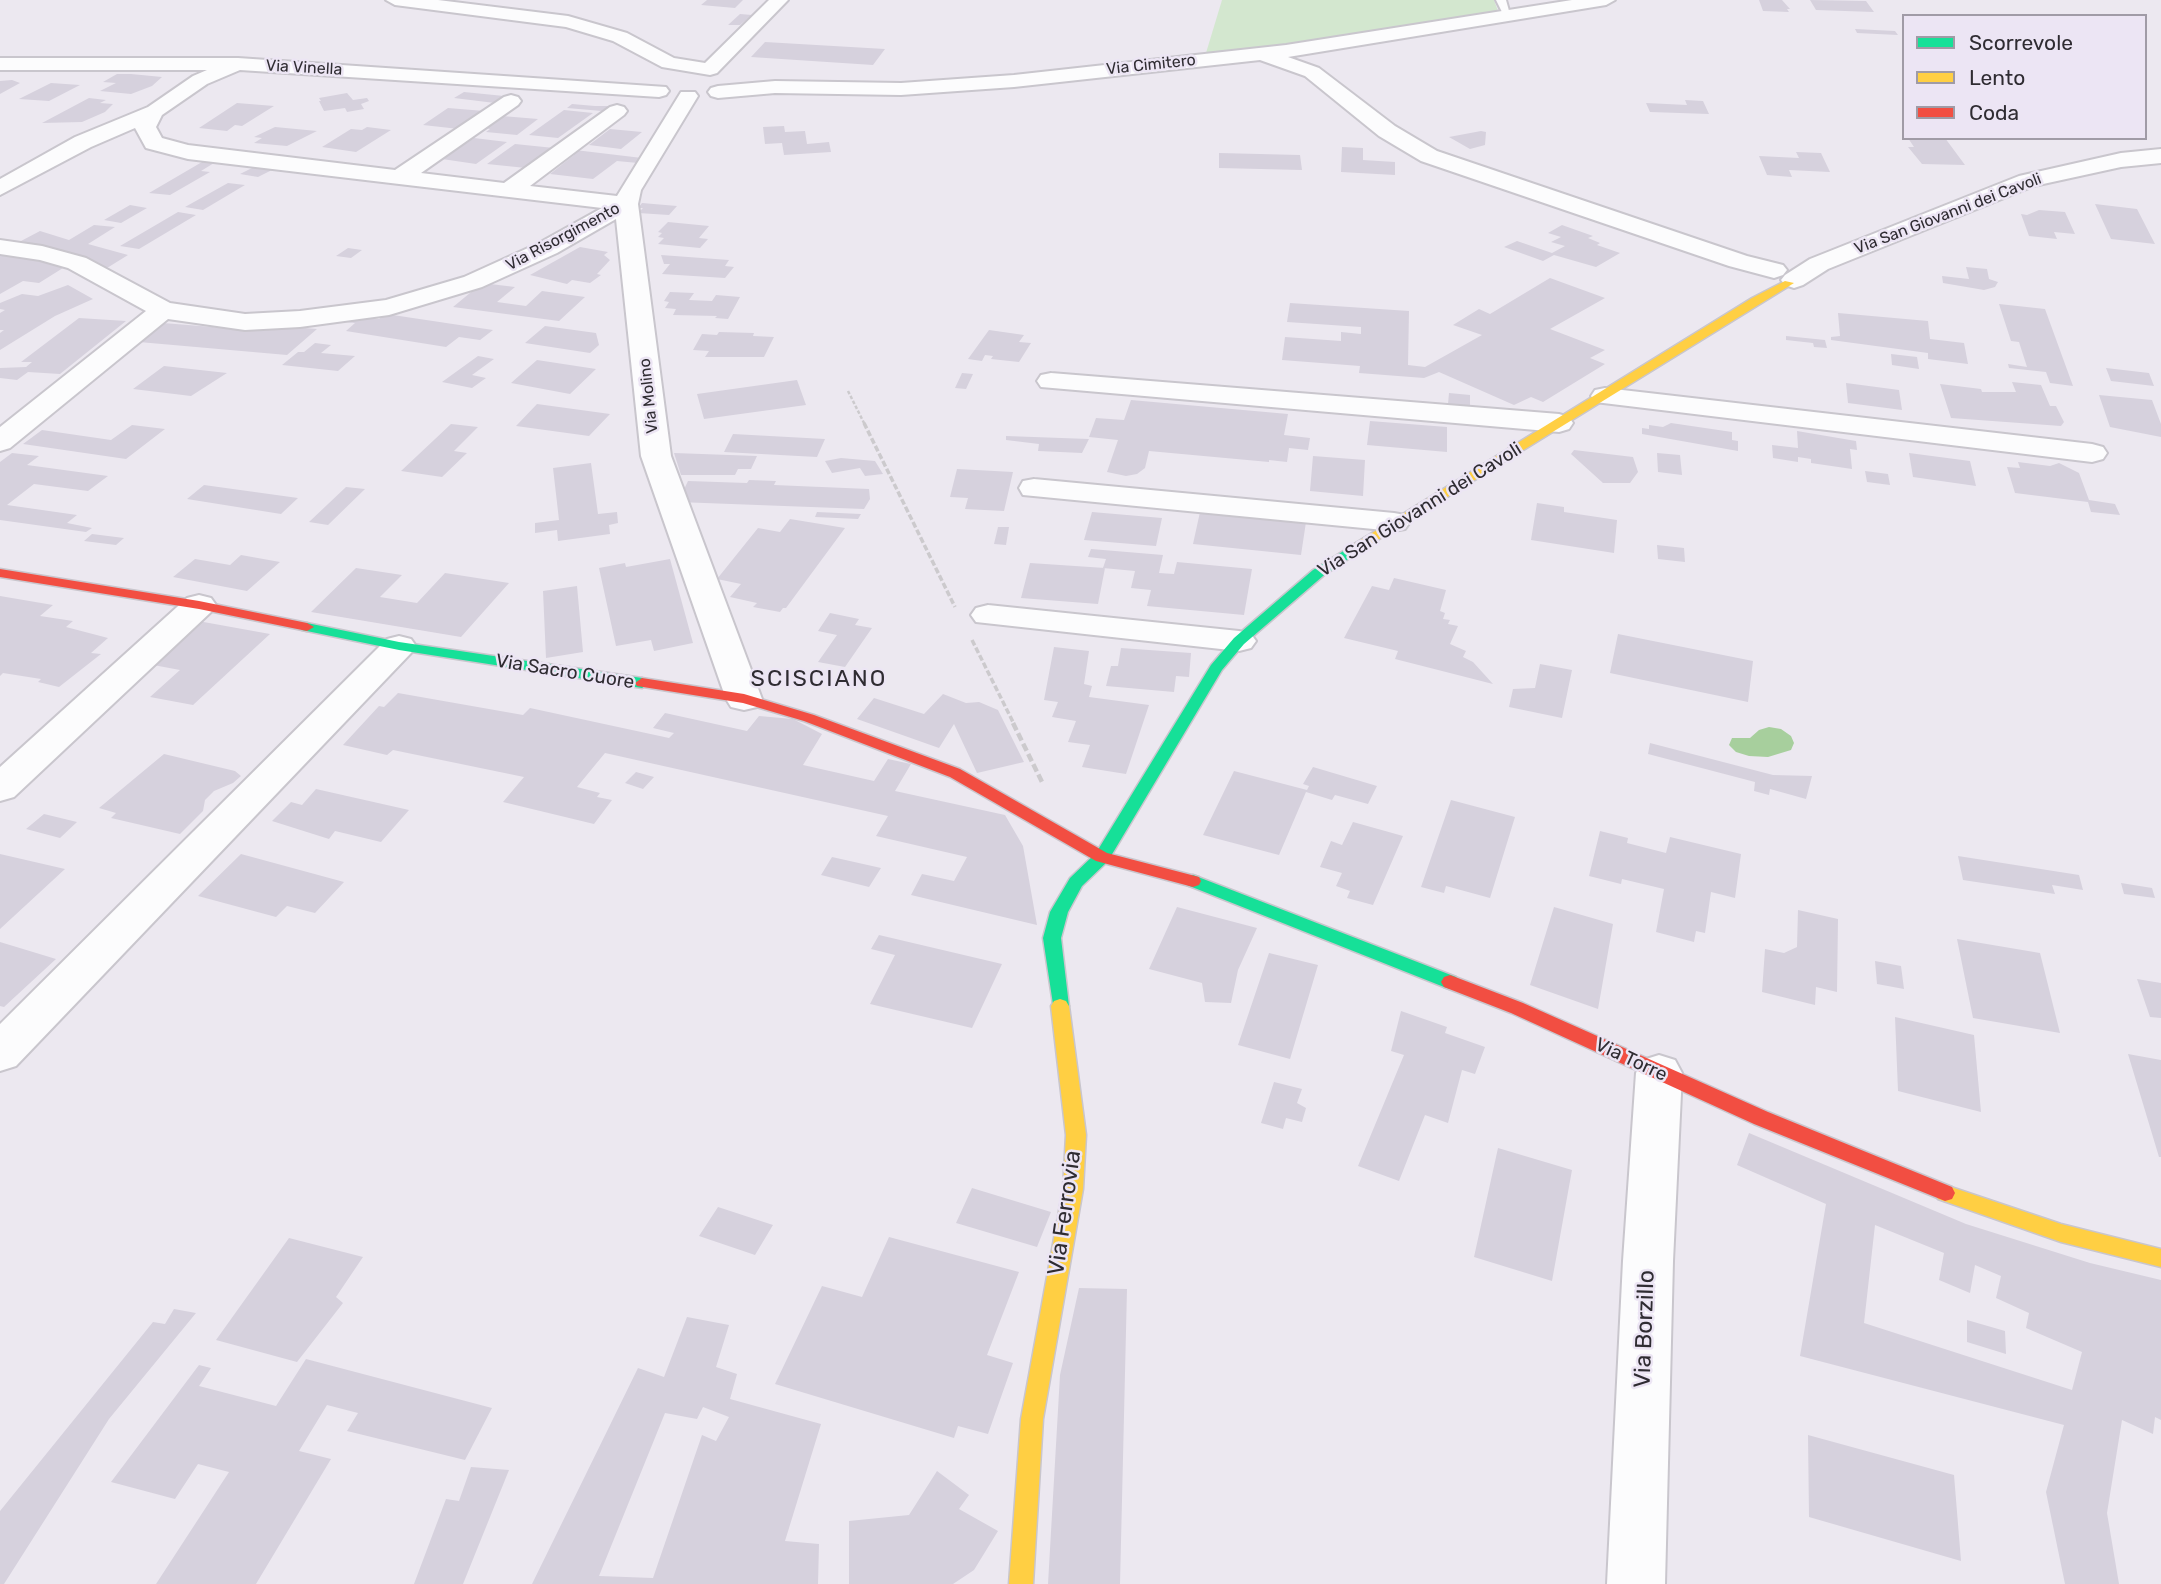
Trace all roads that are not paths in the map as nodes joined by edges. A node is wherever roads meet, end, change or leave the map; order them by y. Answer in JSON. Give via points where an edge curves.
{"nodes":[{"id":1,"x":395,"y":0,"type":"edge"},
{"id":2,"x":779,"y":0,"type":"edge"},
{"id":3,"x":1606,"y":0,"type":"edge"},
{"id":4,"x":1504,"y":8,"type":"edge"},
{"id":5,"x":1335,"y":42,"type":"junction"},
{"id":6,"x":639,"y":47,"type":"junction"},
{"id":7,"x":1286,"y":51,"type":"junction"},
{"id":8,"x":1259,"y":54,"type":"junction"},
{"id":9,"x":0,"y":64,"type":"edge"},
{"id":10,"x":1311,"y":67,"type":"junction"},
{"id":11,"x":706,"y":69,"type":"junction"},
{"id":12,"x":202,"y":72,"type":"junction"},
{"id":13,"x":732,"y":75,"type":"junction"},
{"id":14,"x":662,"y":83,"type":"junction"},
{"id":15,"x":793,"y":87,"type":"junction"},
{"id":16,"x":718,"y":92,"type":"junction"},
{"id":17,"x":688,"y":96,"type":"junction"},
{"id":18,"x":510,"y":101,"type":"dead end"},
{"id":19,"x":155,"y":111,"type":"junction"},
{"id":20,"x":617,"y":111,"type":"dead end"},
{"id":21,"x":2161,"y":156,"type":"edge"},
{"id":22,"x":400,"y":177,"type":"junction"},
{"id":23,"x":0,"y":188,"type":"edge"},
{"id":24,"x":509,"y":190,"type":"junction"},
{"id":25,"x":626,"y":204,"type":"junction"},
{"id":26,"x":0,"y":247,"type":"edge"},
{"id":27,"x":1774,"y":279,"type":"junction"},
{"id":28,"x":163,"y":310,"type":"junction"},
{"id":29,"x":1051,"y":381,"type":"dead end"},
{"id":30,"x":1605,"y":396,"type":"junction"},
{"id":31,"x":1559,"y":423,"type":"junction"},
{"id":32,"x":0,"y":442,"type":"edge"},
{"id":33,"x":2092,"y":453,"type":"dead end"},
{"id":34,"x":1034,"y":488,"type":"dead end"},
{"id":35,"x":1394,"y":522,"type":"junction"},
{"id":36,"x":0,"y":573,"type":"edge"},
{"id":37,"x":199,"y":605,"type":"junction"},
{"id":38,"x":988,"y":615,"type":"dead end"},
{"id":39,"x":1239,"y":641,"type":"junction"},
{"id":40,"x":399,"y":646,"type":"junction"},
{"id":41,"x":744,"y":699,"type":"junction"},
{"id":42,"x":0,"y":788,"type":"edge"},
{"id":43,"x":1102,"y":857,"type":"junction"},
{"id":44,"x":0,"y":1053,"type":"edge"},
{"id":45,"x":1659,"y":1073,"type":"junction"},
{"id":46,"x":2161,"y":1258,"type":"edge"},
{"id":47,"x":1021,"y":1584,"type":"edge"},
{"id":48,"x":1636,"y":1584,"type":"edge"}],
"edges":[{"from":1,"to":6,"type":"street","via":[[568,22]]},
{"from":2,"to":11,"type":"street"},
{"from":3,"to":4,"type":"street","name":"Via Cimitero"},
{"from":4,"to":5,"type":"street","name":"Via Cimitero"},
{"from":5,"to":7,"type":"street","name":"Via Cimitero"},
{"from":5,"to":10,"type":"street","via":[[1318,52]]},
{"from":6,"to":11,"type":"street","via":[[669,63]]},
{"from":6,"to":14,"type":"street"},
{"from":7,"to":8,"type":"street","name":"Via Cimitero"},
{"from":7,"to":10,"type":"street","via":[[1307,58]]},
{"from":8,"to":10,"type":"street"},
{"from":8,"to":15,"type":"street","name":"Via Cimitero","via":[[901,89]]},
{"from":9,"to":12,"type":"street"},
{"from":10,"to":27,"type":"street","via":[[1387,131],[1429,156],[1738,261]]},
{"from":11,"to":13,"type":"street"},
{"from":11,"to":14,"type":"street"},
{"from":12,"to":14,"type":"street","name":"Via Vinella","via":[[238,64],[607,86]]},
{"from":12,"to":19,"type":"street"},
{"from":13,"to":15,"type":"street"},
{"from":13,"to":16,"type":"street","via":[[733,84]]},
{"from":14,"to":17,"type":"street"},
{"from":15,"to":16,"type":"street"},
{"from":16,"to":17,"type":"street"},
{"from":17,"to":25,"type":"street","via":[[630,190]]},
{"from":18,"to":22,"type":"street"},
{"from":19,"to":22,"type":"street","name":"Via Risorgimento","via":[[145,127],[154,143],[167,148]]},
{"from":19,"to":23,"type":"street","via":[[83,142]]},
{"from":20,"to":24,"type":"street"},
{"from":21,"to":27,"type":"street","name":"Via San Giovanni dei Cavoli","via":[[2027,181]]},
{"from":22,"to":24,"type":"street","name":"Via Risorgimento"},
{"from":24,"to":25,"type":"street","name":"Via Risorgimento"},
{"from":25,"to":28,"type":"street","name":"Via Risorgimento","via":[[473,282],[389,307],[245,321]]},
{"from":25,"to":41,"type":"street","name":"Via Molino","via":[[656,456]]},
{"from":26,"to":28,"type":"street","name":"Via Risorgimento","via":[[77,263]]},
{"from":27,"to":30,"type":"street","name":"Via San Giovanni dei Cavoli"},
{"from":28,"to":32,"type":"street"},
{"from":29,"to":31,"type":"street"},
{"from":30,"to":31,"type":"street","name":"Via San Giovanni dei Cavoli"},
{"from":30,"to":33,"type":"street"},
{"from":31,"to":35,"type":"street","name":"Via San Giovanni dei Cavoli"},
{"from":34,"to":35,"type":"street"},
{"from":35,"to":39,"type":"street","name":"Via San Giovanni dei Cavoli","via":[[1318,573]]},
{"from":36,"to":37,"type":"street","name":"Via Sacro Cuore"},
{"from":37,"to":40,"type":"street","name":"Via Sacro Cuore"},
{"from":37,"to":42,"type":"street"},
{"from":38,"to":39,"type":"street"},
{"from":39,"to":43,"type":"street","name":"Via San Giovanni dei Cavoli","via":[[1216,668]]},
{"from":40,"to":41,"type":"street","name":"Via Sacro Cuore"},
{"from":40,"to":44,"type":"street"},
{"from":41,"to":43,"type":"street","name":"Via Sacro Cuore","via":[[809,718],[955,773]]},
{"from":43,"to":45,"type":"street","name":"Via Torre","via":[[1187,878],[1517,1008]]},
{"from":43,"to":47,"type":"street","name":"Via Ferrovia","via":[[1076,882],[1059,912],[1052,938],[1076,1135],[1073,1189],[1032,1419]]},
{"from":45,"to":46,"type":"street","name":"Via Torre","via":[[1968,1202],[2061,1233]]},
{"from":45,"to":48,"type":"street","name":"Via Borzillo"}]}
